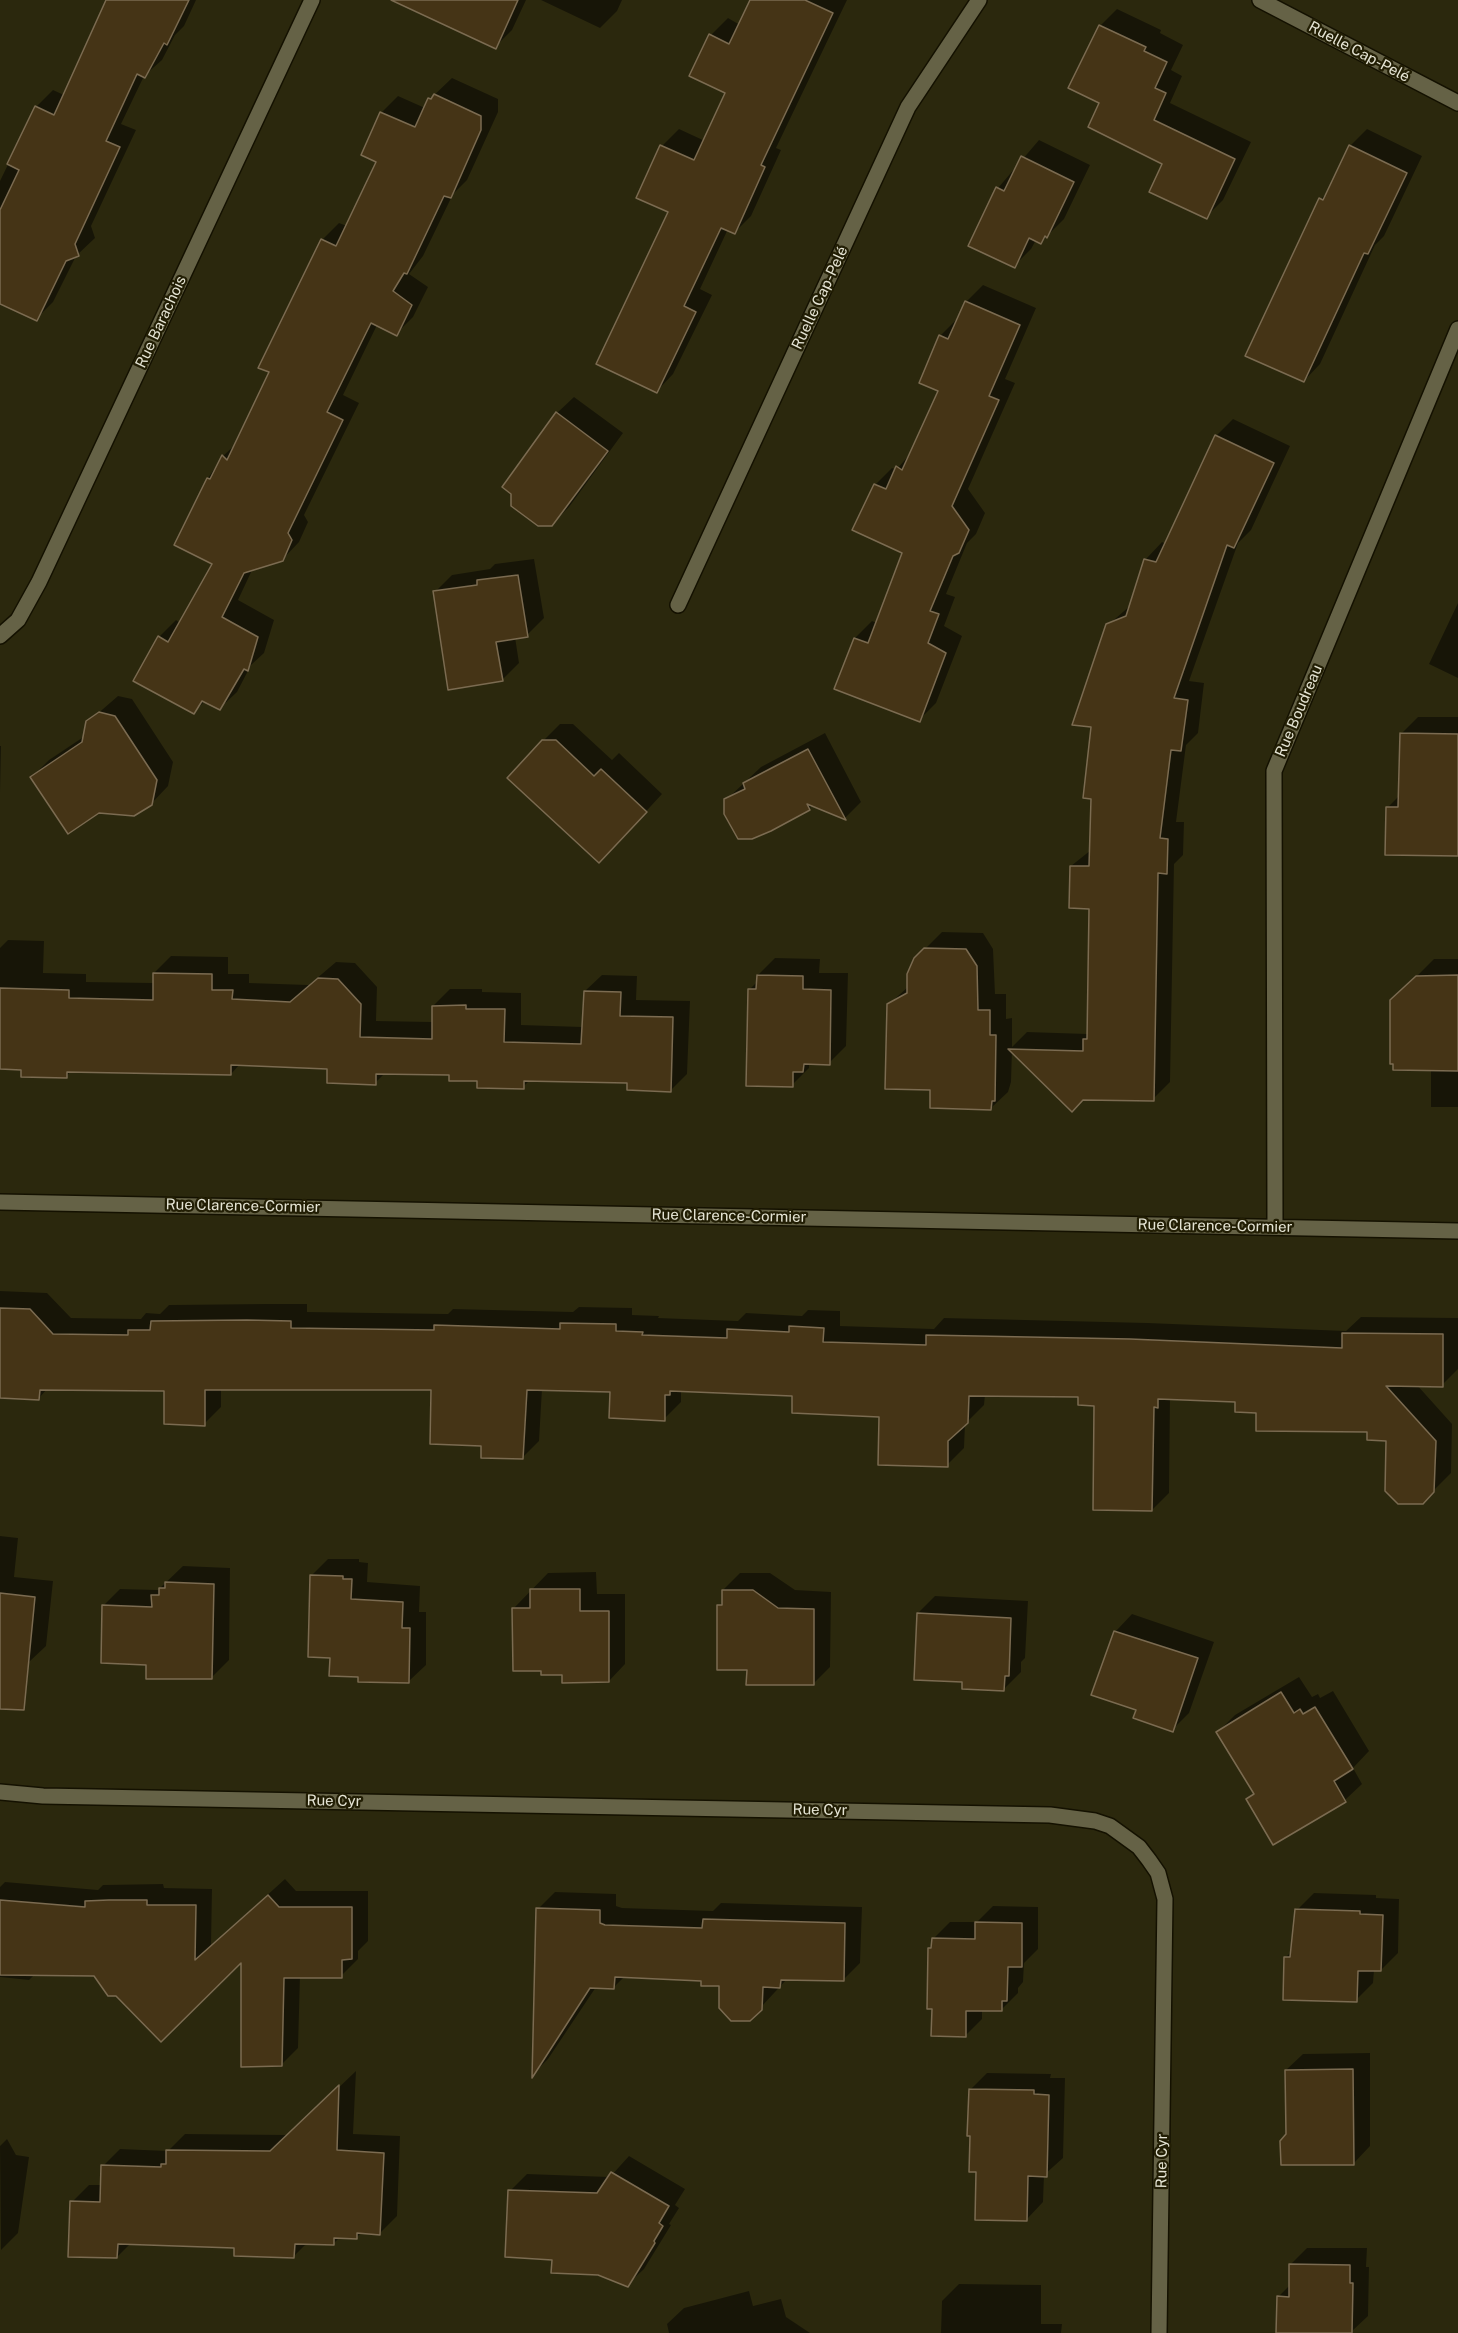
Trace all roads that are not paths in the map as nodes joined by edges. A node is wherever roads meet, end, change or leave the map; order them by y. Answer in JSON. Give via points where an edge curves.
{"nodes":[{"id":1,"x":312,"y":0,"type":"edge"},
{"id":2,"x":979,"y":0,"type":"edge"},
{"id":3,"x":1260,"y":0,"type":"edge"},
{"id":4,"x":1458,"y":103,"type":"edge"},
{"id":5,"x":1458,"y":329,"type":"edge"},
{"id":6,"x":678,"y":605,"type":"dead end"},
{"id":7,"x":0,"y":636,"type":"edge"},
{"id":8,"x":0,"y":1202,"type":"edge"},
{"id":9,"x":1275,"y":1227,"type":"junction"},
{"id":10,"x":1458,"y":1231,"type":"edge"},
{"id":11,"x":0,"y":1792,"type":"edge"},
{"id":12,"x":1159,"y":2333,"type":"edge"}],
"edges":[{"from":1,"to":7,"type":"street","name":"Rue Barachois","via":[[39,582],[18,620]]},
{"from":2,"to":6,"type":"street","name":"Ruelle Cap-Pelé","via":[[908,107]]},
{"from":3,"to":4,"type":"street","name":"Ruelle Cap-Pelé"},
{"from":5,"to":9,"type":"street","name":"Rue Boudreau","via":[[1274,771]]},
{"from":8,"to":9,"type":"street","name":"Rue Clarence-Cormier"},
{"from":9,"to":10,"type":"street","name":"Rue Clarence-Cormier"},
{"from":11,"to":12,"type":"street","name":"Rue Cyr","via":[[1050,1815],[1110,1827],[1139,1847],[1149,1860],[1158,1874],[1165,1899]]}]}
